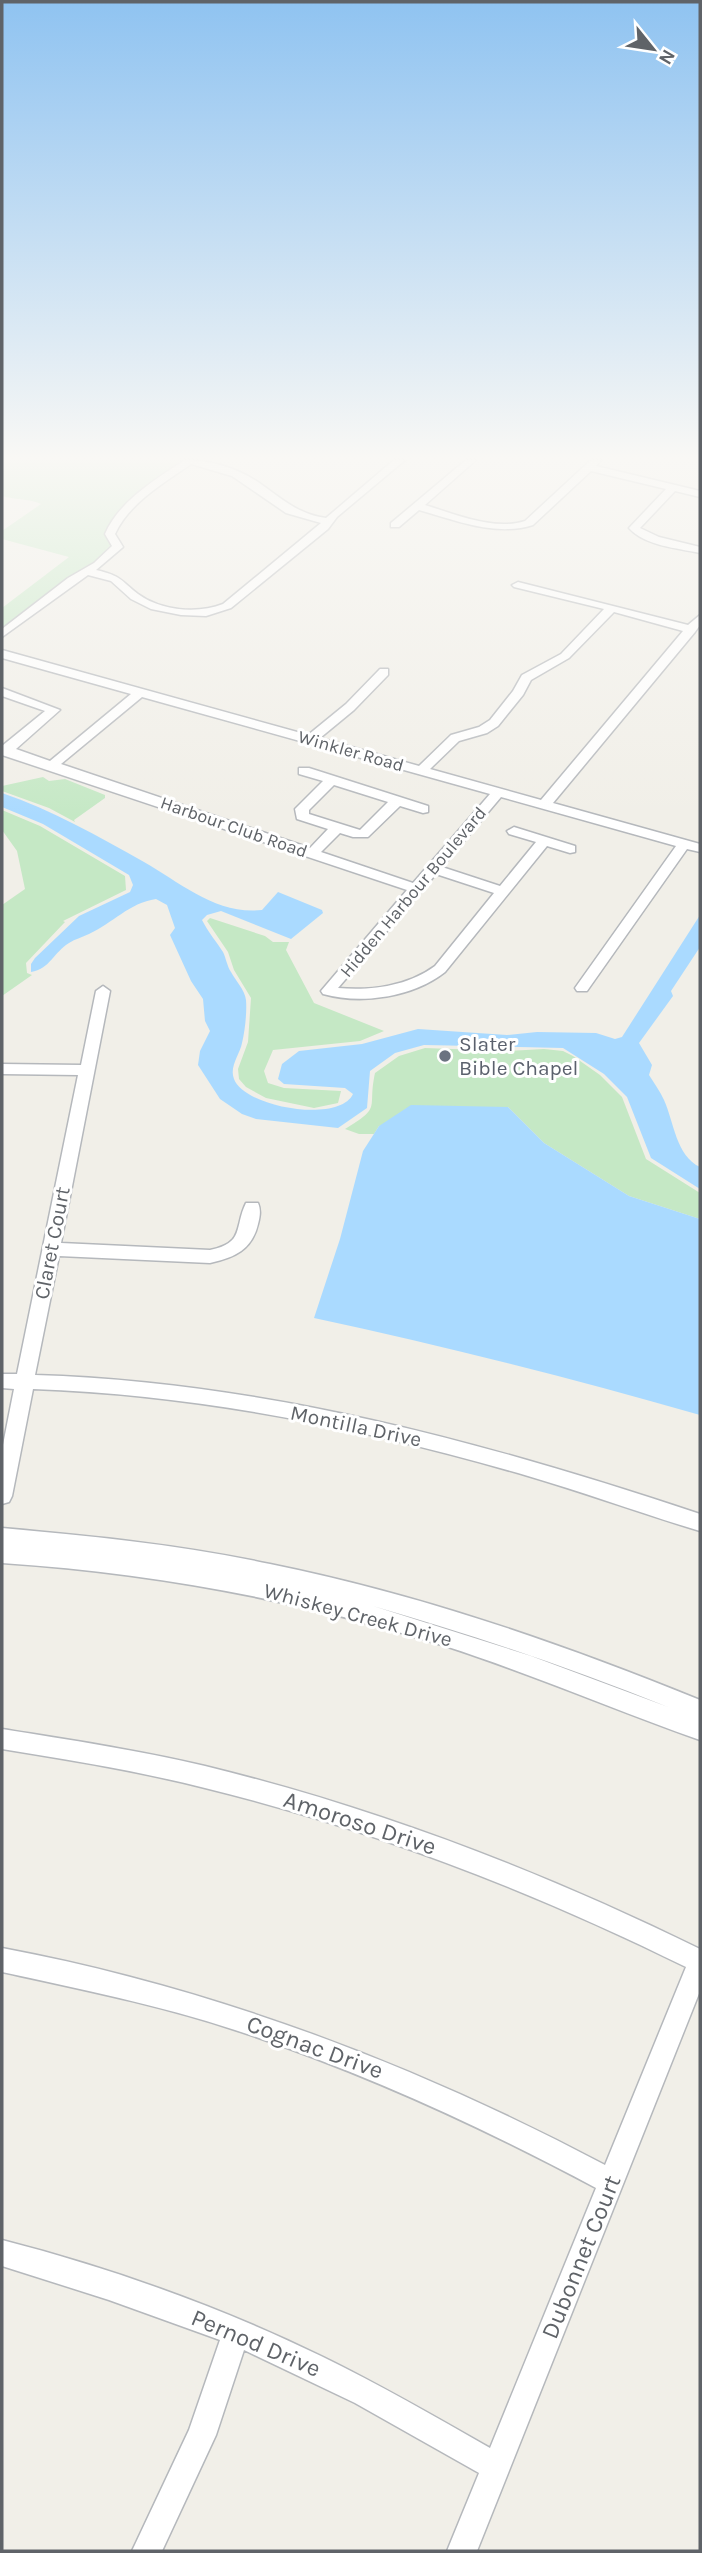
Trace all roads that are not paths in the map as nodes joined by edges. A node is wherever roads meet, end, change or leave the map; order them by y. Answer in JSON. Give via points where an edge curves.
{"nodes":[{"id":1,"x":77,"y":579,"type":"edge"},
{"id":2,"x":116,"y":579,"type":"edge"},
{"id":3,"x":260,"y":579,"type":"edge"},
{"id":4,"x":518,"y":585,"type":"dead end"},
{"id":5,"x":612,"y":608,"type":"junction"},
{"id":6,"x":700,"y":618,"type":"edge"},
{"id":7,"x":691,"y":629,"type":"junction"},
{"id":8,"x":2,"y":634,"type":"edge"},
{"id":9,"x":2,"y":654,"type":"edge"},
{"id":10,"x":384,"y":672,"type":"dead end"},
{"id":11,"x":2,"y":692,"type":"edge"},
{"id":12,"x":140,"y":692,"type":"junction"},
{"id":13,"x":310,"y":740,"type":"junction"},
{"id":14,"x":4,"y":751,"type":"edge"},
{"id":15,"x":51,"y":766,"type":"junction"},
{"id":16,"x":304,"y":771,"type":"dead end"},
{"id":17,"x":421,"y":771,"type":"junction"},
{"id":18,"x":331,"y":780,"type":"junction"},
{"id":19,"x":498,"y":792,"type":"junction"},
{"id":20,"x":397,"y":801,"type":"junction"},
{"id":21,"x":544,"y":805,"type":"junction"},
{"id":22,"x":423,"y":809,"type":"dead end"},
{"id":23,"x":337,"y":828,"type":"junction"},
{"id":24,"x":514,"y":831,"type":"dead end"},
{"id":25,"x":544,"y":841,"type":"junction"},
{"id":26,"x":684,"y":844,"type":"junction"},
{"id":27,"x":700,"y":848,"type":"edge"},
{"id":28,"x":570,"y":849,"type":"dead end"},
{"id":29,"x":312,"y":854,"type":"junction"},
{"id":30,"x":435,"y":869,"type":"junction"},
{"id":31,"x":417,"y":889,"type":"junction"},
{"id":32,"x":503,"y":891,"type":"junction"},
{"id":33,"x":582,"y":988,"type":"dead end"},
{"id":34,"x":103,"y":991,"type":"dead end"},
{"id":35,"x":2,"y":1069,"type":"edge"},
{"id":36,"x":85,"y":1070,"type":"junction"},
{"id":37,"x":252,"y":1207,"type":"dead end"},
{"id":38,"x":51,"y":1249,"type":"junction"},
{"id":39,"x":2,"y":1381,"type":"edge"},
{"id":40,"x":24,"y":1381,"type":"junction"},
{"id":41,"x":2,"y":1496,"type":"edge"},
{"id":42,"x":700,"y":1524,"type":"edge"},
{"id":43,"x":2,"y":1537,"type":"edge"},
{"id":44,"x":2,"y":1554,"type":"edge"},
{"id":45,"x":700,"y":1710,"type":"edge"},
{"id":46,"x":700,"y":1730,"type":"edge"},
{"id":47,"x":2,"y":1739,"type":"edge"},
{"id":48,"x":2,"y":1960,"type":"edge"},
{"id":49,"x":700,"y":1962,"type":"edge"},
{"id":50,"x":611,"y":2182,"type":"junction"},
{"id":51,"x":2,"y":2253,"type":"edge"},
{"id":52,"x":236,"y":2333,"type":"junction"},
{"id":53,"x":496,"y":2467,"type":"junction"},
{"id":54,"x":147,"y":2551,"type":"edge"},
{"id":55,"x":462,"y":2551,"type":"edge"}],
"edges":[{"from":1,"to":8,"type":"street"},
{"from":2,"to":3,"type":"street","via":[[141,601],[184,613],[210,613],[227,606]]},
{"from":4,"to":5,"type":"street"},
{"from":5,"to":7,"type":"street"},
{"from":5,"to":17,"type":"street","via":[[565,656],[526,678],[494,723],[455,738]]},
{"from":6,"to":7,"type":"street"},
{"from":7,"to":21,"type":"street"},
{"from":9,"to":12,"type":"street","name":"Winkler Road"},
{"from":10,"to":13,"type":"street"},
{"from":11,"to":14,"type":"street","via":[[54,710]]},
{"from":12,"to":13,"type":"street","name":"Winkler Road"},
{"from":12,"to":15,"type":"street"},
{"from":13,"to":17,"type":"street","name":"Winkler Road"},
{"from":14,"to":15,"type":"street","name":"Harbour Club Road"},
{"from":15,"to":29,"type":"street","name":"Harbour Club Road"},
{"from":16,"to":18,"type":"street"},
{"from":17,"to":19,"type":"street","name":"Winkler Road"},
{"from":18,"to":20,"type":"street"},
{"from":18,"to":23,"type":"street","via":[[302,809],[302,816]]},
{"from":19,"to":21,"type":"street","name":"Winkler Road"},
{"from":19,"to":30,"type":"street","name":"Hidden Harbour Boulevard"},
{"from":20,"to":22,"type":"street"},
{"from":20,"to":23,"type":"street","via":[[363,834]]},
{"from":21,"to":26,"type":"street","name":"Winkler Road"},
{"from":23,"to":29,"type":"street"},
{"from":24,"to":25,"type":"street"},
{"from":25,"to":28,"type":"street"},
{"from":25,"to":32,"type":"street"},
{"from":26,"to":27,"type":"street","name":"Winkler Road"},
{"from":26,"to":33,"type":"street"},
{"from":29,"to":31,"type":"street","name":"Harbour Club Road"},
{"from":30,"to":31,"type":"street","name":"Hidden Harbour Boulevard"},
{"from":30,"to":32,"type":"street"},
{"from":31,"to":32,"type":"street","name":"Hidden Harbour Boulevard","via":[[328,990],[359,995],[427,980]]},
{"from":34,"to":36,"type":"street","name":"Claret Court"},
{"from":35,"to":36,"type":"street"},
{"from":36,"to":38,"type":"street","name":"Claret Court"},
{"from":37,"to":38,"type":"street","via":[[246,1237],[234,1250],[217,1256]]},
{"from":38,"to":40,"type":"street","name":"Claret Court"},
{"from":39,"to":40,"type":"street","name":"Montilla Drive"},
{"from":40,"to":41,"type":"street","name":"Claret Court"},
{"from":40,"to":42,"type":"street","name":"Montilla Drive","via":[[177,1392],[326,1418],[495,1458]]},
{"from":43,"to":45,"type":"street","name":"Whiskey Creek Drive","via":[[184,1556],[363,1595],[515,1640]]},
{"from":44,"to":46,"type":"street","name":"Whiskey Creek Drive","via":[[167,1571],[357,1612],[551,1672]]},
{"from":47,"to":49,"type":"street","name":"Amoroso Drive","via":[[204,1777],[346,1816],[531,1883]]},
{"from":48,"to":50,"type":"street","name":"Cognac Drive","via":[[135,1989],[296,2039],[451,2100]]},
{"from":49,"to":50,"type":"street","name":"Dubonnet Court"},
{"from":50,"to":53,"type":"street","name":"Dubonnet Court"},
{"from":51,"to":52,"type":"street","name":"Pernod Drive","via":[[168,2306]]},
{"from":52,"to":53,"type":"street","name":"Pernod Drive","via":[[382,2401]]},
{"from":52,"to":54,"type":"street","via":[[202,2435]]},
{"from":53,"to":55,"type":"street","name":"Dubonnet Court"}]}
